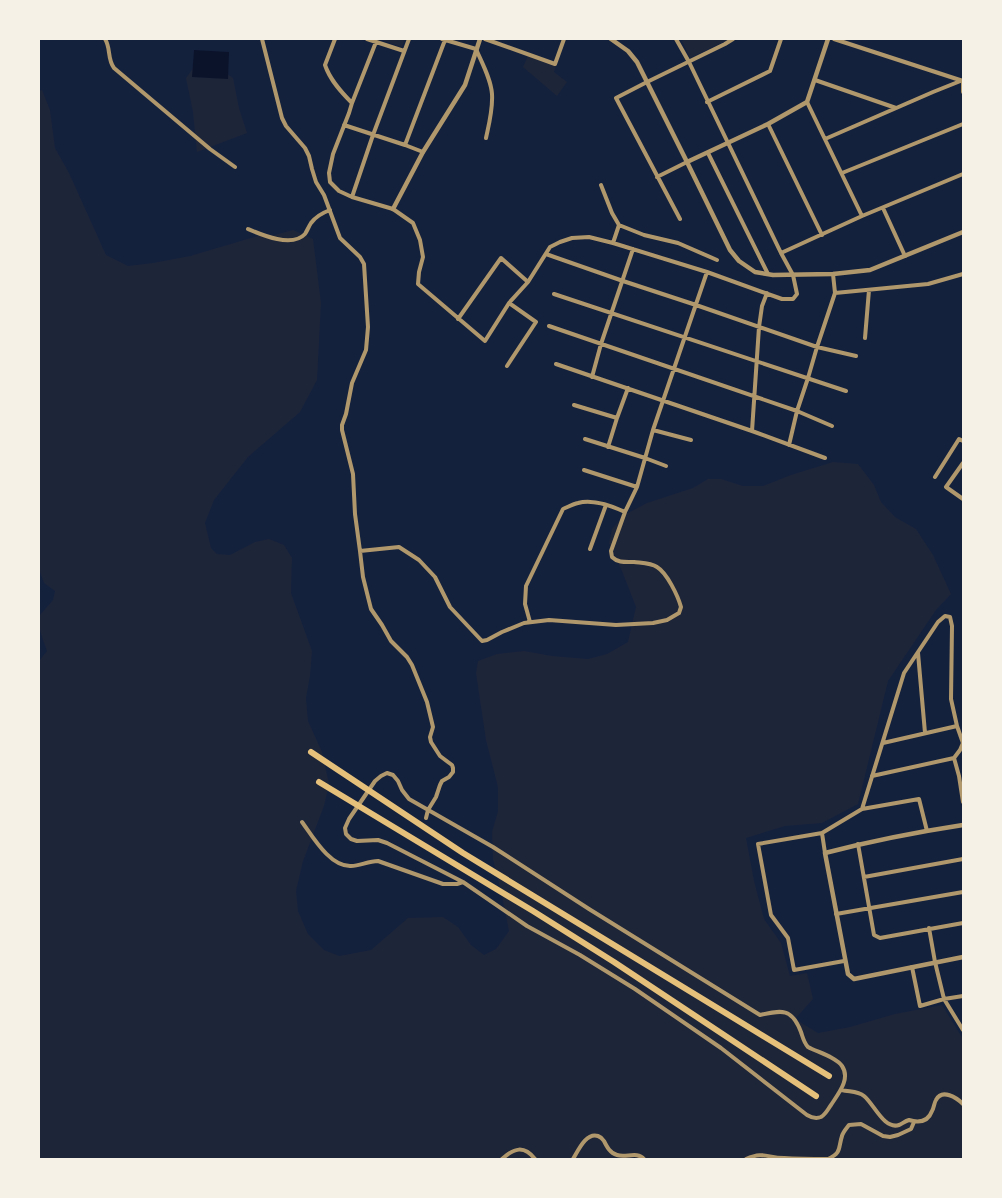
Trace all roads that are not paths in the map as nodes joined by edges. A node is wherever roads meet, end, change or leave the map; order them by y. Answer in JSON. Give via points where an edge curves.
{"nodes":[{"id":1,"x":105,"y":39,"type":"edge"},
{"id":2,"x":262,"y":39,"type":"edge"},
{"id":3,"x":335,"y":39,"type":"edge"},
{"id":4,"x":367,"y":39,"type":"edge"},
{"id":5,"x":409,"y":39,"type":"edge"},
{"id":6,"x":444,"y":39,"type":"edge"},
{"id":7,"x":480,"y":39,"type":"edge"},
{"id":8,"x":484,"y":39,"type":"edge"},
{"id":9,"x":564,"y":39,"type":"edge"},
{"id":10,"x":611,"y":39,"type":"edge"},
{"id":11,"x":678,"y":39,"type":"edge"},
{"id":12,"x":733,"y":39,"type":"edge"},
{"id":13,"x":781,"y":39,"type":"edge"},
{"id":14,"x":828,"y":39,"type":"edge"},
{"id":15,"x":834,"y":39,"type":"edge"},
{"id":16,"x":376,"y":42,"type":"junction"},
{"id":17,"x":476,"y":49,"type":"junction"},
{"id":18,"x":404,"y":51,"type":"junction"},
{"id":19,"x":688,"y":62,"type":"junction"},
{"id":20,"x":814,"y":80,"type":"junction"},
{"id":21,"x":963,"y":81,"type":"edge"},
{"id":22,"x":647,"y":82,"type":"junction"},
{"id":23,"x":963,"y":92,"type":"edge"},
{"id":24,"x":707,"y":102,"type":"junction"},
{"id":25,"x":807,"y":102,"type":"junction"},
{"id":26,"x":352,"y":103,"type":"junction"},
{"id":27,"x":896,"y":108,"type":"junction"},
{"id":28,"x":768,"y":124,"type":"junction"},
{"id":29,"x":963,"y":124,"type":"edge"},
{"id":30,"x":344,"y":125,"type":"junction"},
{"id":31,"x":373,"y":134,"type":"junction"},
{"id":32,"x":486,"y":138,"type":"dead end"},
{"id":33,"x":825,"y":139,"type":"junction"},
{"id":34,"x":727,"y":143,"type":"junction"},
{"id":35,"x":405,"y":145,"type":"junction"},
{"id":36,"x":423,"y":152,"type":"junction"},
{"id":37,"x":708,"y":152,"type":"junction"},
{"id":38,"x":687,"y":162,"type":"junction"},
{"id":39,"x":235,"y":167,"type":"dead end"},
{"id":40,"x":842,"y":173,"type":"junction"},
{"id":41,"x":963,"y":174,"type":"edge"},
{"id":42,"x":658,"y":177,"type":"junction"},
{"id":43,"x":600,"y":186,"type":"dead end"},
{"id":44,"x":352,"y":197,"type":"junction"},
{"id":45,"x":883,"y":208,"type":"junction"},
{"id":46,"x":393,"y":209,"type":"junction"},
{"id":47,"x":330,"y":210,"type":"junction"},
{"id":48,"x":862,"y":216,"type":"junction"},
{"id":49,"x":680,"y":219,"type":"dead end"},
{"id":50,"x":619,"y":225,"type":"junction"},
{"id":51,"x":248,"y":229,"type":"dead end"},
{"id":52,"x":963,"y":232,"type":"edge"},
{"id":53,"x":822,"y":235,"type":"junction"},
{"id":54,"x":613,"y":243,"type":"junction"},
{"id":55,"x":633,"y":249,"type":"junction"},
{"id":56,"x":781,"y":253,"type":"junction"},
{"id":57,"x":546,"y":254,"type":"junction"},
{"id":58,"x":905,"y":256,"type":"junction"},
{"id":59,"x":717,"y":260,"type":"dead end"},
{"id":60,"x":707,"y":272,"type":"junction"},
{"id":61,"x":768,"y":274,"type":"junction"},
{"id":62,"x":833,"y":274,"type":"junction"},
{"id":63,"x":963,"y":274,"type":"edge"},
{"id":64,"x":793,"y":275,"type":"junction"},
{"id":65,"x":622,"y":281,"type":"junction"},
{"id":66,"x":528,"y":282,"type":"junction"},
{"id":67,"x":869,"y":290,"type":"junction"},
{"id":68,"x":835,"y":293,"type":"junction"},
{"id":69,"x":554,"y":294,"type":"dead end"},
{"id":70,"x":767,"y":294,"type":"junction"},
{"id":71,"x":509,"y":303,"type":"junction"},
{"id":72,"x":696,"y":305,"type":"junction"},
{"id":73,"x":613,"y":313,"type":"junction"},
{"id":74,"x":458,"y":319,"type":"junction"},
{"id":75,"x":549,"y":326,"type":"dead end"},
{"id":76,"x":759,"y":326,"type":"junction"},
{"id":77,"x":684,"y":337,"type":"junction"},
{"id":78,"x":865,"y":338,"type":"dead end"},
{"id":79,"x":601,"y":344,"type":"junction"},
{"id":80,"x":817,"y":347,"type":"junction"},
{"id":81,"x":856,"y":356,"type":"dead end"},
{"id":82,"x":757,"y":361,"type":"junction"},
{"id":83,"x":556,"y":364,"type":"dead end"},
{"id":84,"x":507,"y":366,"type":"dead end"},
{"id":85,"x":674,"y":370,"type":"junction"},
{"id":86,"x":592,"y":377,"type":"junction"},
{"id":87,"x":808,"y":378,"type":"junction"},
{"id":88,"x":628,"y":388,"type":"junction"},
{"id":89,"x":846,"y":391,"type":"dead end"},
{"id":90,"x":754,"y":396,"type":"junction"},
{"id":91,"x":663,"y":401,"type":"junction"},
{"id":92,"x":574,"y":405,"type":"dead end"},
{"id":93,"x":797,"y":411,"type":"junction"},
{"id":94,"x":617,"y":418,"type":"junction"},
{"id":95,"x":832,"y":426,"type":"dead end"},
{"id":96,"x":653,"y":430,"type":"junction"},
{"id":97,"x":752,"y":431,"type":"junction"},
{"id":98,"x":584,"y":439,"type":"dead end"},
{"id":99,"x":691,"y":440,"type":"dead end"},
{"id":100,"x":963,"y":442,"type":"edge"},
{"id":101,"x":789,"y":444,"type":"junction"},
{"id":102,"x":608,"y":447,"type":"junction"},
{"id":103,"x":645,"y":458,"type":"junction"},
{"id":104,"x":825,"y":458,"type":"dead end"},
{"id":105,"x":963,"y":463,"type":"edge"},
{"id":106,"x":666,"y":466,"type":"dead end"},
{"id":107,"x":584,"y":470,"type":"dead end"},
{"id":108,"x":935,"y":477,"type":"dead end"},
{"id":109,"x":637,"y":486,"type":"junction"},
{"id":110,"x":963,"y":499,"type":"edge"},
{"id":111,"x":606,"y":505,"type":"junction"},
{"id":112,"x":625,"y":512,"type":"junction"},
{"id":113,"x":590,"y":549,"type":"dead end"},
{"id":114,"x":360,"y":551,"type":"junction"},
{"id":115,"x":530,"y":622,"type":"junction"},
{"id":116,"x":918,"y":653,"type":"junction"},
{"id":117,"x":957,"y":726,"type":"junction"},
{"id":118,"x":925,"y":733,"type":"junction"},
{"id":119,"x":883,"y":743,"type":"junction"},
{"id":120,"x":311,"y":752,"type":"dead end"},
{"id":121,"x":954,"y":758,"type":"junction"},
{"id":122,"x":872,"y":776,"type":"junction"},
{"id":123,"x":319,"y":782,"type":"dead end"},
{"id":124,"x":963,"y":802,"type":"edge"},
{"id":125,"x":862,"y":809,"type":"junction"},
{"id":126,"x":428,"y":810,"type":"junction"},
{"id":127,"x":426,"y":818,"type":"dead end"},
{"id":128,"x":302,"y":822,"type":"dead end"},
{"id":129,"x":963,"y":825,"type":"edge"},
{"id":130,"x":927,"y":830,"type":"junction"},
{"id":131,"x":822,"y":833,"type":"junction"},
{"id":132,"x":858,"y":844,"type":"junction"},
{"id":133,"x":825,"y":853,"type":"junction"},
{"id":134,"x":963,"y":859,"type":"edge"},
{"id":135,"x":864,"y":877,"type":"junction"},
{"id":136,"x":463,"y":882,"type":"junction"},
{"id":137,"x":963,"y":892,"type":"edge"},
{"id":138,"x":869,"y":908,"type":"junction"},
{"id":139,"x":836,"y":914,"type":"junction"},
{"id":140,"x":963,"y":923,"type":"edge"},
{"id":141,"x":929,"y":928,"type":"junction"},
{"id":142,"x":963,"y":957,"type":"edge"},
{"id":143,"x":844,"y":961,"type":"junction"},
{"id":144,"x":935,"y":962,"type":"junction"},
{"id":145,"x":912,"y":967,"type":"junction"},
{"id":146,"x":963,"y":996,"type":"edge"},
{"id":147,"x":944,"y":999,"type":"junction"},
{"id":148,"x":963,"y":1029,"type":"edge"},
{"id":149,"x":829,"y":1076,"type":"dead end"},
{"id":150,"x":842,"y":1090,"type":"junction"},
{"id":151,"x":816,"y":1096,"type":"dead end"},
{"id":152,"x":963,"y":1104,"type":"edge"},
{"id":153,"x":914,"y":1122,"type":"junction"},
{"id":154,"x":502,"y":1159,"type":"edge"},
{"id":155,"x":535,"y":1159,"type":"edge"},
{"id":156,"x":574,"y":1159,"type":"edge"},
{"id":157,"x":644,"y":1159,"type":"edge"},
{"id":158,"x":746,"y":1159,"type":"edge"}],
"edges":[{"from":1,"to":39,"type":"street","via":[[114,68]]},
{"from":2,"to":47,"type":"street","via":[[282,118],[305,148],[316,182]]},
{"from":3,"to":26,"type":"street","via":[[325,65]]},
{"from":4,"to":16,"type":"street"},
{"from":5,"to":18,"type":"street"},
{"from":6,"to":17,"type":"street"},
{"from":6,"to":35,"type":"street"},
{"from":7,"to":17,"type":"street"},
{"from":8,"to":9,"type":"street","via":[[555,64]]},
{"from":10,"to":22,"type":"street","via":[[628,52]]},
{"from":11,"to":19,"type":"street"},
{"from":12,"to":19,"type":"street"},
{"from":13,"to":24,"type":"street","via":[[770,71]]},
{"from":14,"to":20,"type":"street"},
{"from":15,"to":21,"type":"street"},
{"from":16,"to":18,"type":"street"},
{"from":16,"to":26,"type":"street"},
{"from":17,"to":32,"type":"street","via":[[491,85]]},
{"from":17,"to":36,"type":"street","via":[[466,85]]},
{"from":18,"to":31,"type":"street"},
{"from":19,"to":22,"type":"street"},
{"from":19,"to":24,"type":"street"},
{"from":20,"to":25,"type":"street"},
{"from":20,"to":27,"type":"street"},
{"from":21,"to":23,"type":"street"},
{"from":21,"to":27,"type":"street"},
{"from":22,"to":38,"type":"street"},
{"from":22,"to":42,"type":"street","via":[[616,98]]},
{"from":24,"to":34,"type":"street"},
{"from":25,"to":28,"type":"street"},
{"from":25,"to":33,"type":"street"},
{"from":26,"to":30,"type":"street"},
{"from":27,"to":33,"type":"street"},
{"from":28,"to":34,"type":"street"},
{"from":28,"to":53,"type":"street"},
{"from":29,"to":40,"type":"street"},
{"from":30,"to":31,"type":"street"},
{"from":30,"to":44,"type":"street","via":[[329,173],[330,182]]},
{"from":31,"to":35,"type":"street"},
{"from":31,"to":44,"type":"street"},
{"from":33,"to":40,"type":"street"},
{"from":34,"to":37,"type":"street"},
{"from":34,"to":56,"type":"street"},
{"from":35,"to":36,"type":"street"},
{"from":36,"to":46,"type":"street"},
{"from":37,"to":38,"type":"street"},
{"from":37,"to":61,"type":"street"},
{"from":38,"to":42,"type":"street"},
{"from":38,"to":61,"type":"street","via":[[730,250],[755,272]]},
{"from":40,"to":48,"type":"street"},
{"from":41,"to":45,"type":"street"},
{"from":42,"to":49,"type":"street"},
{"from":43,"to":50,"type":"street"},
{"from":44,"to":46,"type":"street"},
{"from":45,"to":48,"type":"street"},
{"from":45,"to":58,"type":"street"},
{"from":46,"to":74,"type":"street","via":[[413,222],[420,240],[423,257],[418,284]]},
{"from":47,"to":51,"type":"street","via":[[320,214],[304,235],[295,239],[278,240]]},
{"from":47,"to":114,"type":"street","via":[[340,238],[364,264],[368,327],[366,350],[352,383],[342,425],[353,474]]},
{"from":48,"to":53,"type":"street"},
{"from":50,"to":54,"type":"street"},
{"from":50,"to":59,"type":"street","via":[[678,243]]},
{"from":52,"to":58,"type":"street"},
{"from":53,"to":56,"type":"street"},
{"from":54,"to":55,"type":"street"},
{"from":54,"to":57,"type":"street","via":[[589,237],[572,238],[550,247]]},
{"from":55,"to":60,"type":"street"},
{"from":55,"to":65,"type":"street"},
{"from":56,"to":64,"type":"street"},
{"from":57,"to":65,"type":"street"},
{"from":57,"to":66,"type":"street"},
{"from":58,"to":62,"type":"street","via":[[870,270]]},
{"from":60,"to":70,"type":"street"},
{"from":60,"to":72,"type":"street"},
{"from":61,"to":64,"type":"street"},
{"from":62,"to":64,"type":"street"},
{"from":62,"to":68,"type":"street"},
{"from":63,"to":67,"type":"street","via":[[928,284]]},
{"from":64,"to":70,"type":"street","via":[[797,294],[793,299]]},
{"from":65,"to":72,"type":"street"},
{"from":65,"to":73,"type":"street"},
{"from":66,"to":71,"type":"street"},
{"from":66,"to":74,"type":"street","via":[[501,258]]},
{"from":67,"to":68,"type":"street"},
{"from":67,"to":78,"type":"street"},
{"from":68,"to":80,"type":"street"},
{"from":69,"to":73,"type":"street"},
{"from":70,"to":76,"type":"street"},
{"from":71,"to":74,"type":"street","via":[[485,341]]},
{"from":71,"to":84,"type":"street","via":[[536,322]]},
{"from":72,"to":76,"type":"street"},
{"from":72,"to":77,"type":"street"},
{"from":73,"to":77,"type":"street"},
{"from":73,"to":79,"type":"street"},
{"from":75,"to":79,"type":"street"},
{"from":76,"to":80,"type":"street"},
{"from":76,"to":82,"type":"street"},
{"from":77,"to":82,"type":"street"},
{"from":77,"to":85,"type":"street"},
{"from":79,"to":85,"type":"street"},
{"from":79,"to":86,"type":"street"},
{"from":80,"to":81,"type":"street"},
{"from":80,"to":87,"type":"street"},
{"from":82,"to":87,"type":"street"},
{"from":82,"to":90,"type":"street"},
{"from":83,"to":86,"type":"street"},
{"from":85,"to":90,"type":"street"},
{"from":85,"to":91,"type":"street"},
{"from":86,"to":88,"type":"street"},
{"from":87,"to":89,"type":"street"},
{"from":87,"to":93,"type":"street"},
{"from":88,"to":91,"type":"street"},
{"from":88,"to":94,"type":"street"},
{"from":90,"to":93,"type":"street"},
{"from":90,"to":97,"type":"street"},
{"from":91,"to":96,"type":"street"},
{"from":91,"to":97,"type":"street"},
{"from":92,"to":94,"type":"street"},
{"from":93,"to":95,"type":"street"},
{"from":93,"to":101,"type":"street"},
{"from":94,"to":102,"type":"street"},
{"from":96,"to":99,"type":"street"},
{"from":96,"to":103,"type":"street"},
{"from":97,"to":101,"type":"street"},
{"from":98,"to":102,"type":"street"},
{"from":100,"to":108,"type":"street","via":[[959,438]]},
{"from":101,"to":104,"type":"street"},
{"from":102,"to":103,"type":"street"},
{"from":103,"to":106,"type":"street"},
{"from":103,"to":109,"type":"street"},
{"from":105,"to":110,"type":"street","via":[[946,487]]},
{"from":107,"to":109,"type":"street"},
{"from":109,"to":112,"type":"street"},
{"from":111,"to":112,"type":"street"},
{"from":111,"to":113,"type":"street"},
{"from":111,"to":115,"type":"street","via":[[579,502],[563,509],[526,586],[525,604]]},
{"from":112,"to":115,"type":"street","via":[[612,556],[617,561],[648,564],[660,569],[678,597],[679,612],[667,620],[634,625],[549,620]]},
{"from":114,"to":115,"type":"street","via":[[399,547],[419,560],[435,577],[450,608],[482,641]]},
{"from":114,"to":126,"type":"street","via":[[371,609],[390,641],[412,665],[433,727],[431,742],[453,768],[449,777],[442,780]]},
{"from":116,"to":117,"type":"street","via":[[938,622],[945,616],[950,617],[951,699]]},
{"from":116,"to":118,"type":"street"},
{"from":116,"to":119,"type":"street","via":[[904,673]]},
{"from":117,"to":118,"type":"street"},
{"from":117,"to":121,"type":"street","via":[[963,743]]},
{"from":118,"to":119,"type":"street"},
{"from":119,"to":122,"type":"street"},
{"from":120,"to":149,"type":"highway","via":[[463,853]]},
{"from":121,"to":122,"type":"street"},
{"from":121,"to":124,"type":"street"},
{"from":122,"to":125,"type":"street"},
{"from":123,"to":151,"type":"highway","via":[[614,962]]},
{"from":125,"to":130,"type":"street","via":[[919,798]]},
{"from":125,"to":131,"type":"street"},
{"from":126,"to":127,"type":"street"},
{"from":126,"to":136,"type":"street","via":[[409,799],[398,781],[387,774],[375,781],[349,819],[346,834],[357,841],[387,843]]},
{"from":126,"to":150,"type":"street","via":[[493,847],[760,1015],[791,1014],[805,1044],[842,1066],[845,1072]]},
{"from":128,"to":136,"type":"street","via":[[322,848],[344,866],[378,861],[443,884]]},
{"from":129,"to":130,"type":"street"},
{"from":130,"to":132,"type":"street"},
{"from":131,"to":133,"type":"street"},
{"from":131,"to":143,"type":"street","via":[[758,844],[771,915],[788,938],[794,970]]},
{"from":132,"to":133,"type":"street"},
{"from":132,"to":135,"type":"street"},
{"from":133,"to":139,"type":"street"},
{"from":134,"to":135,"type":"street"},
{"from":135,"to":138,"type":"street"},
{"from":136,"to":150,"type":"street","via":[[527,926],[588,960],[722,1048],[807,1116],[814,1118],[825,1114]]},
{"from":137,"to":138,"type":"street"},
{"from":138,"to":139,"type":"street"},
{"from":138,"to":141,"type":"street","via":[[874,935],[880,938]]},
{"from":139,"to":143,"type":"street"},
{"from":140,"to":141,"type":"street"},
{"from":141,"to":144,"type":"street"},
{"from":142,"to":144,"type":"street"},
{"from":143,"to":145,"type":"street","via":[[848,974],[854,979]]},
{"from":144,"to":145,"type":"street"},
{"from":144,"to":147,"type":"street"},
{"from":145,"to":147,"type":"street","via":[[920,1006]]},
{"from":146,"to":147,"type":"street"},
{"from":147,"to":148,"type":"street"},
{"from":150,"to":153,"type":"street","via":[[865,1096],[887,1124]]},
{"from":152,"to":153,"type":"street","via":[[944,1094],[936,1100],[930,1116]]},
{"from":153,"to":158,"type":"street","via":[[911,1129],[890,1137],[861,1124],[849,1125],[842,1133],[840,1150],[828,1159],[766,1155]]},
{"from":154,"to":155,"type":"street","via":[[519,1149]]},
{"from":156,"to":157,"type":"street","via":[[583,1144],[594,1135],[600,1136],[610,1151],[618,1156],[642,1156]]}]}
